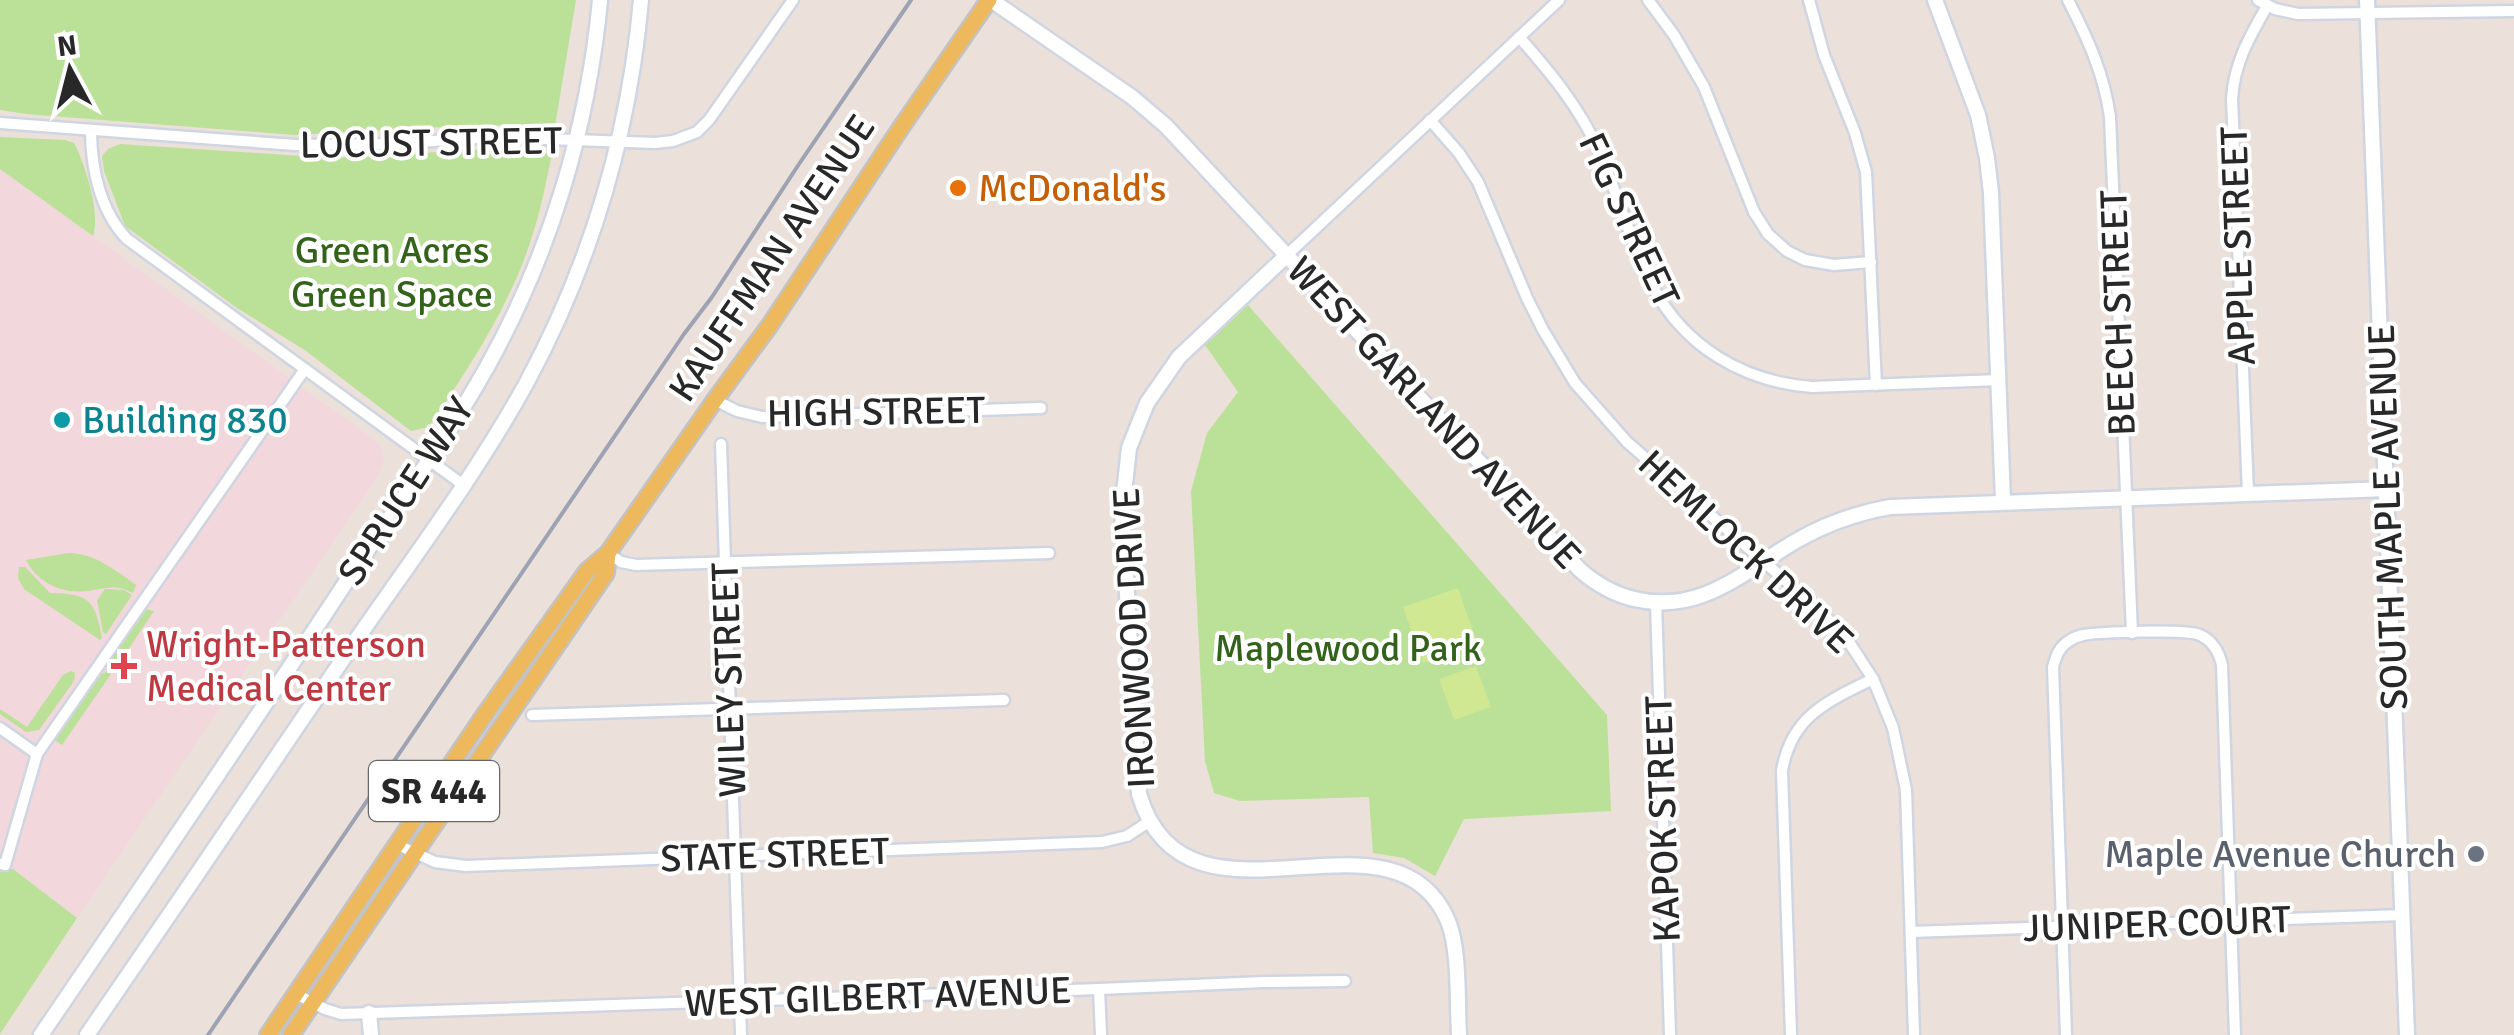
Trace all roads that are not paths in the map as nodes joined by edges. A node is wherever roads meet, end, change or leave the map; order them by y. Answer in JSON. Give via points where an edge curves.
{"nodes":[{"id":1,"x":600,"y":0,"type":"edge"},
{"id":2,"x":641,"y":0,"type":"edge"},
{"id":3,"x":793,"y":0,"type":"edge"},
{"id":4,"x":990,"y":0,"type":"edge"},
{"id":5,"x":1559,"y":0,"type":"edge"},
{"id":6,"x":1648,"y":0,"type":"edge"},
{"id":7,"x":1809,"y":0,"type":"edge"},
{"id":8,"x":1935,"y":0,"type":"edge"},
{"id":9,"x":2068,"y":0,"type":"edge"},
{"id":10,"x":2263,"y":3,"type":"edge"},
{"id":11,"x":2368,"y":8,"type":"edge"},
{"id":12,"x":2514,"y":11,"type":"edge"},
{"id":13,"x":1519,"y":37,"type":"junction"},
{"id":14,"x":1430,"y":120,"type":"junction"},
{"id":15,"x":0,"y":123,"type":"edge"},
{"id":16,"x":91,"y":130,"type":"junction"},
{"id":17,"x":576,"y":141,"type":"junction"},
{"id":18,"x":619,"y":143,"type":"junction"},
{"id":19,"x":1286,"y":256,"type":"junction"},
{"id":20,"x":1871,"y":262,"type":"junction"},
{"id":21,"x":305,"y":368,"type":"junction"},
{"id":22,"x":1999,"y":380,"type":"junction"},
{"id":23,"x":1876,"y":385,"type":"junction"},
{"id":24,"x":714,"y":400,"type":"junction"},
{"id":25,"x":1040,"y":408,"type":"dead end"},
{"id":26,"x":721,"y":444,"type":"dead end"},
{"id":27,"x":429,"y":461,"type":"junction"},
{"id":28,"x":462,"y":484,"type":"junction"},
{"id":29,"x":2388,"y":489,"type":"junction"},
{"id":30,"x":2248,"y":493,"type":"junction"},
{"id":31,"x":2126,"y":497,"type":"junction"},
{"id":32,"x":2003,"y":502,"type":"junction"},
{"id":33,"x":1049,"y":553,"type":"dead end"},
{"id":34,"x":608,"y":554,"type":"junction"},
{"id":35,"x":1764,"y":561,"type":"junction"},
{"id":36,"x":726,"y":563,"type":"junction"},
{"id":37,"x":1656,"y":603,"type":"junction"},
{"id":38,"x":2132,"y":633,"type":"junction"},
{"id":39,"x":1873,"y":679,"type":"junction"},
{"id":40,"x":1004,"y":700,"type":"dead end"},
{"id":41,"x":730,"y":710,"type":"junction"},
{"id":42,"x":532,"y":715,"type":"dead end"},
{"id":43,"x":0,"y":728,"type":"edge"},
{"id":44,"x":38,"y":754,"type":"junction"},
{"id":45,"x":1150,"y":821,"type":"junction"},
{"id":46,"x":398,"y":845,"type":"junction"},
{"id":47,"x":414,"y":854,"type":"junction"},
{"id":48,"x":735,"y":856,"type":"junction"},
{"id":49,"x":3,"y":865,"type":"edge"},
{"id":50,"x":2403,"y":915,"type":"junction"},
{"id":51,"x":2231,"y":922,"type":"junction"},
{"id":52,"x":2062,"y":927,"type":"junction"},
{"id":53,"x":1911,"y":932,"type":"junction"},
{"id":54,"x":1345,"y":981,"type":"dead end"},
{"id":55,"x":1099,"y":990,"type":"junction"},
{"id":56,"x":296,"y":994,"type":"junction"},
{"id":57,"x":740,"y":1001,"type":"junction"},
{"id":58,"x":312,"y":1004,"type":"junction"},
{"id":59,"x":369,"y":1013,"type":"junction"},
{"id":60,"x":41,"y":1035,"type":"edge"},
{"id":61,"x":87,"y":1035,"type":"edge"},
{"id":62,"x":268,"y":1035,"type":"edge"},
{"id":63,"x":291,"y":1035,"type":"edge"},
{"id":64,"x":371,"y":1035,"type":"edge"},
{"id":65,"x":741,"y":1035,"type":"edge"},
{"id":66,"x":1101,"y":1035,"type":"edge"},
{"id":67,"x":1459,"y":1035,"type":"edge"},
{"id":68,"x":1670,"y":1035,"type":"edge"},
{"id":69,"x":1792,"y":1035,"type":"edge"},
{"id":70,"x":1914,"y":1035,"type":"edge"},
{"id":71,"x":2066,"y":1035,"type":"edge"},
{"id":72,"x":2234,"y":1035,"type":"edge"},
{"id":73,"x":2407,"y":1035,"type":"edge"}],
"edges":[{"from":1,"to":17,"type":"street","name":"SPRUCE WAY"},
{"from":2,"to":18,"type":"street","name":"SPRUCE WAY"},
{"from":3,"to":18,"type":"street","name":"LOCUST STREET","via":[[697,132],[673,141]]},
{"from":4,"to":19,"type":"street","name":"WEST GARLAND AVENUE","via":[[1146,108]]},
{"from":4,"to":24,"type":"main road","name":"KAUFFMAN AVENUE","number":"SR 444"},
{"from":5,"to":13,"type":"street","name":"IRONWOOD DRIVE"},
{"from":6,"to":20,"type":"street","via":[[1704,87],[1768,234],[1805,260]]},
{"from":7,"to":20,"type":"street","via":[[1864,160]]},
{"from":8,"to":22,"type":"street","via":[[1988,158]]},
{"from":9,"to":31,"type":"street","name":"BEECH STREET","via":[[2096,56],[2110,117]]},
{"from":10,"to":11,"type":"street","via":[[2298,14]]},
{"from":10,"to":30,"type":"street","name":"APPLE STREET","via":[[2240,55],[2232,99]]},
{"from":11,"to":12,"type":"street"},
{"from":11,"to":29,"type":"street","name":"SOUTH MAPLE AVENUE"},
{"from":13,"to":14,"type":"street","name":"IRONWOOD DRIVE"},
{"from":13,"to":23,"type":"street","name":"FIG STREET","via":[[1586,124],[1652,285],[1692,338],[1728,364],[1777,383]]},
{"from":14,"to":19,"type":"street","name":"IRONWOOD DRIVE"},
{"from":14,"to":35,"type":"street","name":"HEMLOCK DRIVE","via":[[1478,182],[1527,298],[1575,383],[1627,442]]},
{"from":15,"to":16,"type":"street","name":"LOCUST STREET"},
{"from":16,"to":17,"type":"street","name":"LOCUST STREET","via":[[296,145],[492,137]]},
{"from":16,"to":21,"type":"street","via":[[91,154],[115,226]]},
{"from":17,"to":18,"type":"street","name":"LOCUST STREET"},
{"from":17,"to":27,"type":"street","name":"SPRUCE WAY","via":[[523,295]]},
{"from":18,"to":28,"type":"street","name":"SPRUCE WAY","via":[[567,300],[527,382]]},
{"from":19,"to":37,"type":"street","name":"WEST GARLAND AVENUE","via":[[1580,570],[1614,592]]},
{"from":19,"to":45,"type":"street","name":"IRONWOOD DRIVE","via":[[1166,373],[1126,460],[1122,511],[1137,784]]},
{"from":20,"to":23,"type":"street"},
{"from":21,"to":27,"type":"street"},
{"from":21,"to":44,"type":"street"},
{"from":22,"to":23,"type":"street","name":"FIG STREET"},
{"from":22,"to":32,"type":"street"},
{"from":24,"to":25,"type":"street","name":"HIGH STREET","via":[[762,418]]},
{"from":24,"to":34,"type":"main road","name":"KAUFFMAN AVENUE","number":"SR 444"},
{"from":26,"to":36,"type":"street","name":"WILEY STREET"},
{"from":27,"to":28,"type":"street"},
{"from":27,"to":60,"type":"street","name":"SPRUCE WAY"},
{"from":28,"to":61,"type":"street","name":"SPRUCE WAY"},
{"from":29,"to":30,"type":"street","name":"WEST GARLAND AVENUE"},
{"from":29,"to":50,"type":"street","name":"SOUTH MAPLE AVENUE"},
{"from":30,"to":31,"type":"street","name":"WEST GARLAND AVENUE"},
{"from":31,"to":32,"type":"street","name":"WEST GARLAND AVENUE"},
{"from":31,"to":38,"type":"street","name":"BEECH STREET"},
{"from":32,"to":35,"type":"street","name":"WEST GARLAND AVENUE","via":[[1869,511],[1809,534]]},
{"from":33,"to":36,"type":"street"},
{"from":34,"to":36,"type":"street","via":[[636,566]]},
{"from":34,"to":46,"type":"main road","name":"KAUFFMAN AVENUE","number":"SR 444","via":[[575,587]]},
{"from":34,"to":47,"type":"main road","name":"KAUFFMAN AVENUE","number":"SR 444","via":[[606,573]]},
{"from":35,"to":37,"type":"street","name":"WEST GARLAND AVENUE","via":[[1704,596]]},
{"from":35,"to":39,"type":"street","name":"HEMLOCK DRIVE","via":[[1834,625]]},
{"from":36,"to":41,"type":"street","name":"WILEY STREET"},
{"from":37,"to":68,"type":"street","name":"KAPOK STREET"},
{"from":38,"to":51,"type":"street","via":[[2194,632],[2220,657]]},
{"from":38,"to":52,"type":"street","via":[[2082,635],[2055,658]]},
{"from":39,"to":53,"type":"street","name":"HEMLOCK DRIVE","via":[[1904,776]]},
{"from":39,"to":69,"type":"street","via":[[1814,711],[1784,761]]},
{"from":40,"to":41,"type":"street"},
{"from":41,"to":42,"type":"street"},
{"from":41,"to":48,"type":"street","name":"WILEY STREET"},
{"from":43,"to":44,"type":"street"},
{"from":44,"to":49,"type":"street"},
{"from":45,"to":48,"type":"street","name":"STATE STREET","via":[[1102,842]]},
{"from":45,"to":67,"type":"street","name":"IRONWOOD DRIVE","via":[[1183,854],[1223,870],[1372,866],[1411,878],[1436,902],[1452,933]]},
{"from":46,"to":47,"type":"street","name":"STATE STREET"},
{"from":46,"to":56,"type":"main road","name":"KAUFFMAN AVENUE","number":"SR 444"},
{"from":47,"to":48,"type":"street","name":"STATE STREET","via":[[466,866]]},
{"from":47,"to":58,"type":"main road","name":"KAUFFMAN AVENUE","number":"SR 444"},
{"from":48,"to":57,"type":"street","name":"WILEY STREET"},
{"from":50,"to":51,"type":"street","name":"JUNIPER COURT"},
{"from":50,"to":73,"type":"street","name":"SOUTH MAPLE AVENUE"},
{"from":51,"to":52,"type":"street","name":"JUNIPER COURT"},
{"from":51,"to":72,"type":"street"},
{"from":52,"to":53,"type":"street","name":"JUNIPER COURT"},
{"from":52,"to":71,"type":"street"},
{"from":53,"to":70,"type":"street","name":"HEMLOCK DRIVE"},
{"from":54,"to":55,"type":"street","name":"WEST GILBERT AVENUE"},
{"from":55,"to":57,"type":"street","name":"WEST GILBERT AVENUE"},
{"from":55,"to":66,"type":"street"},
{"from":56,"to":58,"type":"street","name":"WEST GILBERT AVENUE"},
{"from":56,"to":62,"type":"main road","name":"KAUFFMAN AVENUE","number":"SR 444"},
{"from":57,"to":59,"type":"street","name":"WEST GILBERT AVENUE"},
{"from":57,"to":65,"type":"street","name":"WILEY STREET"},
{"from":58,"to":59,"type":"street","name":"WEST GILBERT AVENUE","via":[[341,1014]]},
{"from":58,"to":63,"type":"main road","name":"KAUFFMAN AVENUE","number":"SR 444"},
{"from":59,"to":64,"type":"street"}]}
